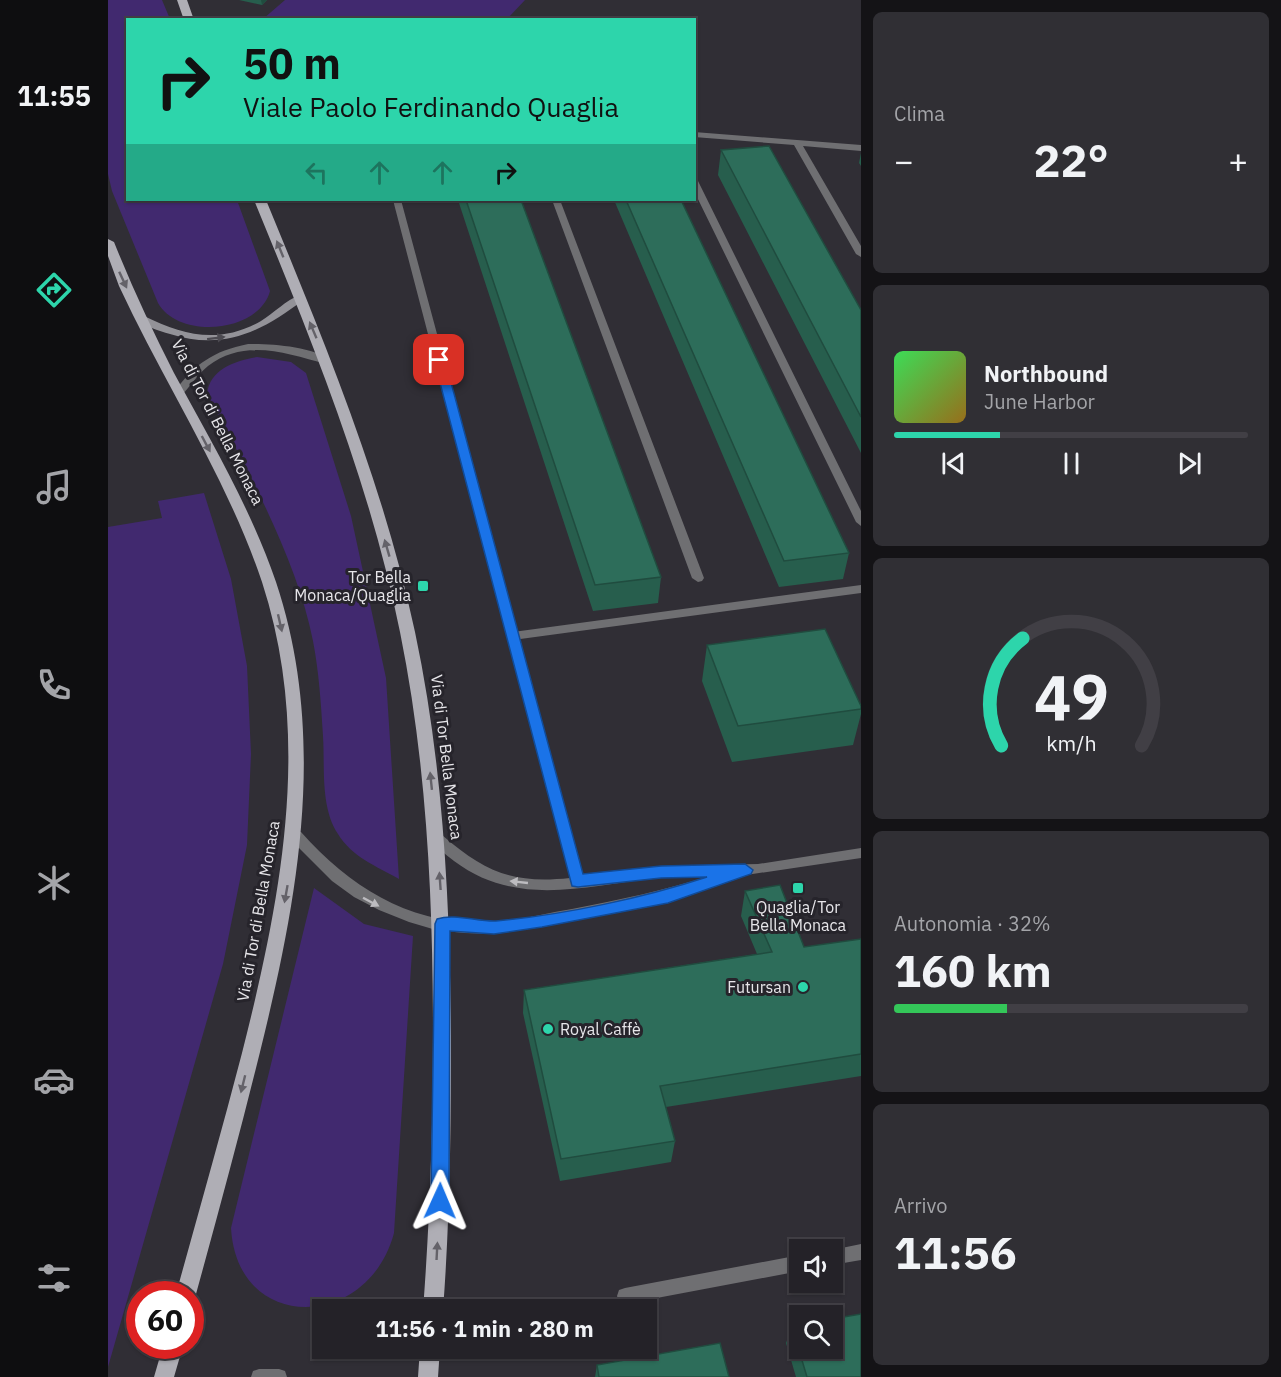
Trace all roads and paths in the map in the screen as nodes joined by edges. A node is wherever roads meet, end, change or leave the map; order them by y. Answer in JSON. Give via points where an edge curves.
{"nodes":[{"id":1,"x":182,"y":0,"type":"edge"},
{"id":2,"x":188,"y":18,"type":"edge"},
{"id":3,"x":696,"y":134,"type":"edge"},
{"id":4,"x":797,"y":142,"type":"junction"},
{"id":5,"x":861,"y":148,"type":"edge"},
{"id":6,"x":696,"y":185,"type":"edge"},
{"id":7,"x":260,"y":201,"type":"edge"},
{"id":8,"x":397,"y":201,"type":"edge"},
{"id":9,"x":556,"y":201,"type":"edge"},
{"id":10,"x":108,"y":242,"type":"edge"},
{"id":11,"x":861,"y":254,"type":"edge"},
{"id":12,"x":300,"y":298,"type":"junction"},
{"id":13,"x":141,"y":318,"type":"junction"},
{"id":14,"x":327,"y":361,"type":"junction"},
{"id":15,"x":178,"y":392,"type":"junction"},
{"id":16,"x":861,"y":522,"type":"edge"},
{"id":17,"x":698,"y":578,"type":"dead end"},
{"id":18,"x":861,"y":589,"type":"edge"},
{"id":19,"x":513,"y":636,"type":"junction"},
{"id":20,"x":296,"y":836,"type":"junction"},
{"id":21,"x":437,"y":839,"type":"junction"},
{"id":22,"x":861,"y":853,"type":"edge"},
{"id":23,"x":745,"y":870,"type":"junction"},
{"id":24,"x":578,"y":881,"type":"junction"},
{"id":25,"x":443,"y":924,"type":"junction"},
{"id":26,"x":861,"y":1252,"type":"edge"},
{"id":27,"x":843,"y":1255,"type":"edge"},
{"id":28,"x":789,"y":1265,"type":"edge"},
{"id":29,"x":190,"y":1281,"type":"edge"},
{"id":30,"x":625,"y":1296,"type":"dead end"},
{"id":31,"x":434,"y":1299,"type":"edge"},
{"id":32,"x":169,"y":1359,"type":"edge"},
{"id":33,"x":429,"y":1359,"type":"edge"},
{"id":34,"x":164,"y":1377,"type":"edge"},
{"id":35,"x":259,"y":1377,"type":"edge"},
{"id":36,"x":279,"y":1377,"type":"edge"},
{"id":37,"x":428,"y":1377,"type":"edge"}],
"edges":[{"from":1,"to":2,"type":"main road"},
{"from":3,"to":4,"type":"street"},
{"from":4,"to":5,"type":"street"},
{"from":4,"to":11,"type":"street"},
{"from":6,"to":16,"type":"street"},
{"from":12,"to":7,"type":"main road","name":"Via di Tor Bella Monaca","one_way":true},
{"from":8,"to":19,"type":"street"},
{"from":9,"to":17,"type":"street"},
{"from":10,"to":13,"type":"main road","name":"Via di Tor di Bella Monaca","one_way":true},
{"from":13,"to":12,"type":"main road","one_way":true,"via":[[179,336],[218,338],[264,324]]},
{"from":14,"to":12,"type":"main road","name":"Via di Tor Bella Monaca","one_way":true},
{"from":13,"to":15,"type":"main road","name":"Via di Tor di Bella Monaca"},
{"from":14,"to":15,"type":"street","via":[[285,348],[241,349],[205,364]]},
{"from":21,"to":14,"type":"main road","name":"Via di Tor Bella Monaca","one_way":true,"via":[[426,732],[394,573]]},
{"from":15,"to":20,"type":"main road","name":"Via di Tor di Bella Monaca","one_way":true,"via":[[234,495],[280,620],[296,718]]},
{"from":18,"to":19,"type":"street"},
{"from":19,"to":24,"type":"street"},
{"from":20,"to":25,"type":"street","one_way":true,"via":[[324,867],[365,899],[413,919]]},
{"from":20,"to":29,"type":"main road","name":"Via di Tor di Bella Monaca","one_way":true,"via":[[266,997]]},
{"from":24,"to":21,"type":"street","one_way":true,"via":[[506,881],[470,865]]},
{"from":25,"to":21,"type":"main road","name":"Via di Tor Bella Monaca","one_way":true},
{"from":22,"to":23,"type":"street"},
{"from":23,"to":24,"type":"street","via":[[661,872]]},
{"from":23,"to":25,"type":"street","via":[[659,898],[542,921],[484,928]]},
{"from":31,"to":25,"type":"main road","name":"Via di Tor Bella Monaca","one_way":true,"via":[[440,1190]]},
{"from":26,"to":27,"type":"street"},
{"from":28,"to":30,"type":"street"},
{"from":32,"to":34,"type":"main road"},
{"from":33,"to":37,"type":"main road"},
{"from":35,"to":36,"type":"street"}]}
